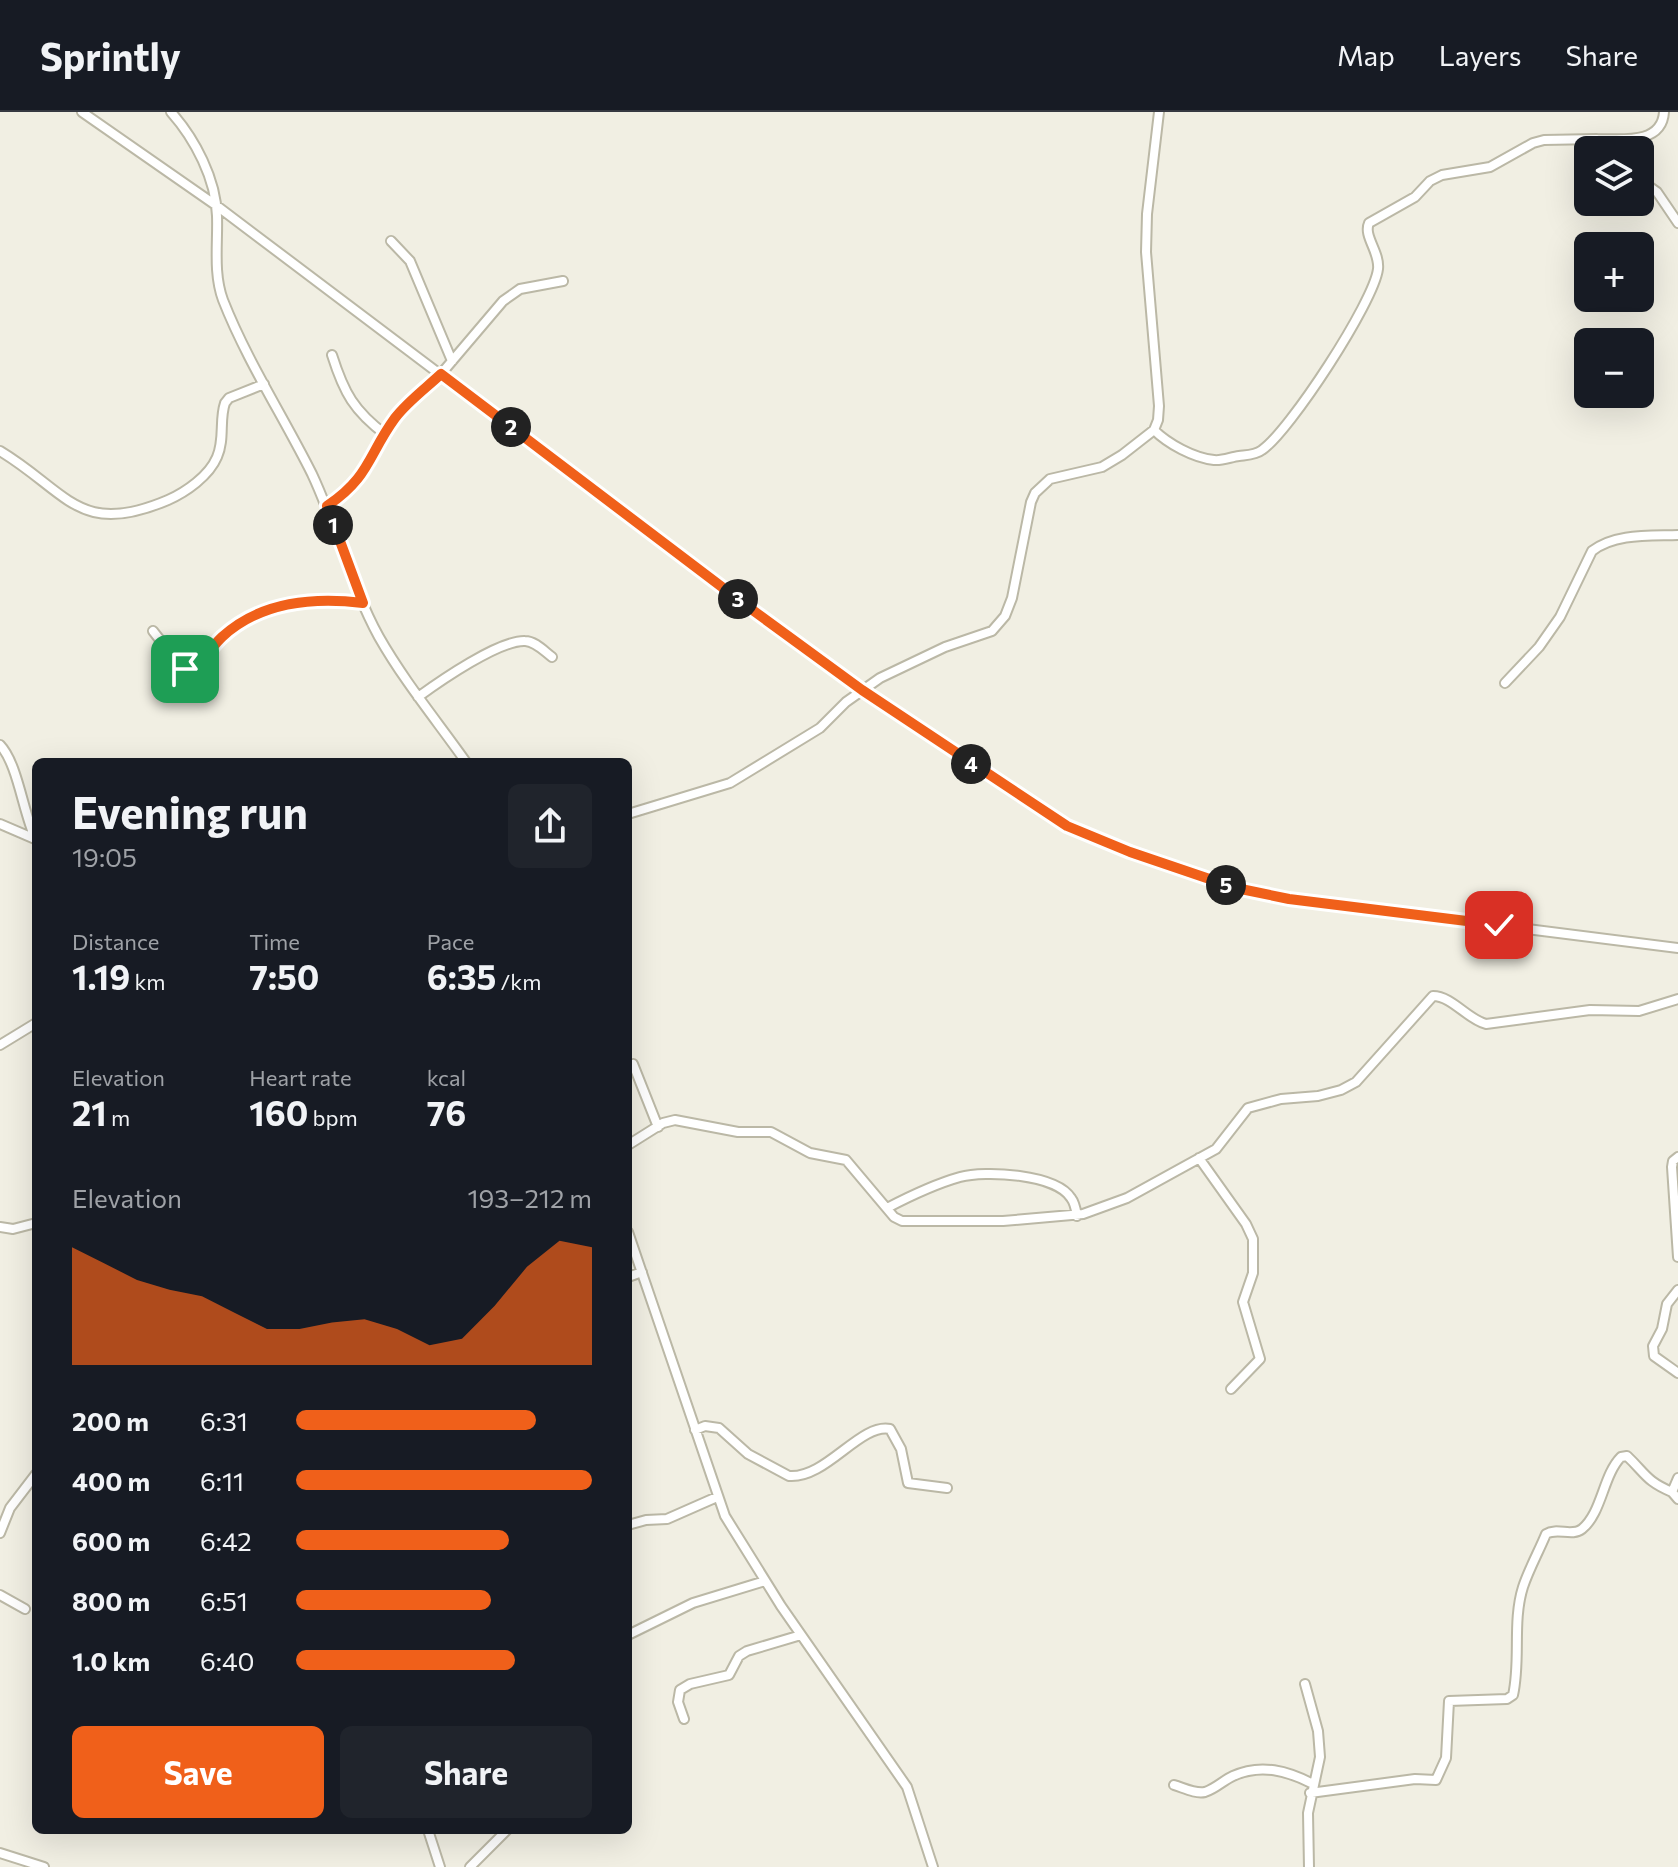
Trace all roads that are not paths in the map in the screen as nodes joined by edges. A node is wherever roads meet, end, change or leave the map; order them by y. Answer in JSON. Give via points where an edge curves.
{"nodes":[{"id":1,"x":82,"y":112,"type":"edge"},
{"id":2,"x":171,"y":112,"type":"edge"},
{"id":3,"x":1159,"y":112,"type":"edge"},
{"id":4,"x":1664,"y":112,"type":"edge"},
{"id":5,"x":1648,"y":136,"type":"edge"},
{"id":6,"x":1574,"y":139,"type":"edge"},
{"id":7,"x":1654,"y":190,"type":"edge"},
{"id":8,"x":217,"y":206,"type":"junction"},
{"id":9,"x":1678,"y":223,"type":"edge"},
{"id":10,"x":391,"y":241,"type":"dead end"},
{"id":11,"x":563,"y":281,"type":"dead end"},
{"id":12,"x":332,"y":355,"type":"dead end"},
{"id":13,"x":452,"y":361,"type":"junction"},
{"id":14,"x":441,"y":374,"type":"junction"},
{"id":15,"x":264,"y":384,"type":"junction"},
{"id":16,"x":1154,"y":430,"type":"junction"},
{"id":17,"x":386,"y":435,"type":"junction"},
{"id":18,"x":0,"y":451,"type":"edge"},
{"id":19,"x":327,"y":506,"type":"junction"},
{"id":20,"x":1678,"y":535,"type":"edge"},
{"id":21,"x":363,"y":603,"type":"junction"},
{"id":22,"x":153,"y":631,"type":"dead end"},
{"id":23,"x":552,"y":657,"type":"dead end"},
{"id":24,"x":1505,"y":683,"type":"dead end"},
{"id":25,"x":862,"y":690,"type":"junction"},
{"id":26,"x":418,"y":697,"type":"junction"},
{"id":27,"x":0,"y":745,"type":"edge"},
{"id":28,"x":463,"y":758,"type":"edge"},
{"id":29,"x":632,"y":813,"type":"edge"},
{"id":30,"x":0,"y":824,"type":"edge"},
{"id":31,"x":32,"y":828,"type":"edge"},
{"id":32,"x":32,"y":837,"type":"edge"},
{"id":33,"x":1678,"y":948,"type":"edge"},
{"id":34,"x":1678,"y":999,"type":"edge"},
{"id":35,"x":32,"y":1025,"type":"edge"},
{"id":36,"x":0,"y":1045,"type":"edge"},
{"id":37,"x":633,"y":1064,"type":"dead end"},
{"id":38,"x":658,"y":1127,"type":"junction"},
{"id":39,"x":632,"y":1143,"type":"edge"},
{"id":40,"x":1678,"y":1157,"type":"edge"},
{"id":41,"x":1199,"y":1158,"type":"junction"},
{"id":42,"x":887,"y":1208,"type":"junction"},
{"id":43,"x":1077,"y":1216,"type":"junction"},
{"id":44,"x":32,"y":1224,"type":"edge"},
{"id":45,"x":0,"y":1227,"type":"edge"},
{"id":46,"x":632,"y":1243,"type":"edge"},
{"id":47,"x":1678,"y":1257,"type":"edge"},
{"id":48,"x":642,"y":1272,"type":"junction"},
{"id":49,"x":632,"y":1276,"type":"edge"},
{"id":50,"x":1678,"y":1290,"type":"edge"},
{"id":51,"x":1678,"y":1373,"type":"edge"},
{"id":52,"x":1231,"y":1389,"type":"dead end"},
{"id":53,"x":695,"y":1430,"type":"junction"},
{"id":54,"x":1678,"y":1478,"type":"edge"},
{"id":55,"x":32,"y":1479,"type":"edge"},
{"id":56,"x":947,"y":1488,"type":"dead end"},
{"id":57,"x":1675,"y":1495,"type":"edge"},
{"id":58,"x":717,"y":1497,"type":"junction"},
{"id":59,"x":632,"y":1524,"type":"edge"},
{"id":60,"x":0,"y":1533,"type":"edge"},
{"id":61,"x":765,"y":1581,"type":"junction"},
{"id":62,"x":0,"y":1595,"type":"edge"},
{"id":63,"x":25,"y":1609,"type":"dead end"},
{"id":64,"x":632,"y":1633,"type":"edge"},
{"id":65,"x":801,"y":1635,"type":"junction"},
{"id":66,"x":1305,"y":1684,"type":"dead end"},
{"id":67,"x":684,"y":1719,"type":"dead end"},
{"id":68,"x":1174,"y":1785,"type":"dead end"},
{"id":69,"x":1312,"y":1788,"type":"junction"},
{"id":70,"x":429,"y":1834,"type":"edge"},
{"id":71,"x":503,"y":1834,"type":"edge"},
{"id":72,"x":0,"y":1853,"type":"edge"},
{"id":73,"x":44,"y":1867,"type":"edge"},
{"id":74,"x":440,"y":1867,"type":"edge"},
{"id":75,"x":470,"y":1867,"type":"edge"},
{"id":76,"x":933,"y":1867,"type":"edge"},
{"id":77,"x":1309,"y":1867,"type":"edge"}],
"edges":[{"from":1,"to":8,"type":"street"},
{"from":2,"to":8,"type":"street","via":[[195,145]]},
{"from":3,"to":16,"type":"street","via":[[1146,252],[1159,406]]},
{"from":4,"to":5,"type":"street","via":[[1661,124]]},
{"from":6,"to":16,"type":"street","via":[[1544,140],[1490,167],[1442,175],[1369,223],[1367,235],[1377,252],[1378,269],[1371,294],[1302,405],[1262,451],[1217,460],[1180,448]]},
{"from":7,"to":9,"type":"street"},
{"from":8,"to":14,"type":"street"},
{"from":8,"to":15,"type":"street","via":[[222,297]]},
{"from":10,"to":13,"type":"street","via":[[410,261]]},
{"from":11,"to":13,"type":"street","via":[[520,289],[503,301]]},
{"from":12,"to":17,"type":"street","via":[[355,407]]},
{"from":13,"to":14,"type":"street"},
{"from":14,"to":17,"type":"street","via":[[395,417]]},
{"from":14,"to":25,"type":"street"},
{"from":15,"to":18,"type":"street","via":[[225,403],[223,442],[216,461],[198,482],[137,513],[78,508]]},
{"from":15,"to":19,"type":"street"},
{"from":16,"to":25,"type":"street","via":[[1102,467],[1050,479],[1035,493],[1012,598],[992,631],[909,663]]},
{"from":17,"to":19,"type":"street","via":[[352,487]]},
{"from":19,"to":21,"type":"street"},
{"from":20,"to":24,"type":"street","via":[[1617,539],[1592,551],[1560,617]]},
{"from":21,"to":22,"type":"street","via":[[300,600],[275,607],[246,619],[188,668]]},
{"from":21,"to":26,"type":"street"},
{"from":23,"to":26,"type":"street","via":[[532,642],[515,642]]},
{"from":25,"to":29,"type":"street","via":[[820,728],[730,783]]},
{"from":25,"to":33,"type":"street","via":[[1067,826],[1236,888]]},
{"from":26,"to":28,"type":"street"},
{"from":27,"to":31,"type":"street","via":[[11,760]]},
{"from":30,"to":32,"type":"street"},
{"from":34,"to":41,"type":"street","via":[[1639,1011],[1590,1010],[1486,1024],[1433,996],[1356,1082],[1318,1096],[1248,1108],[1223,1142]]},
{"from":35,"to":36,"type":"street"},
{"from":37,"to":38,"type":"street"},
{"from":38,"to":39,"type":"street"},
{"from":38,"to":42,"type":"street","via":[[675,1120],[738,1132],[771,1132],[810,1153],[846,1160]]},
{"from":40,"to":47,"type":"street","via":[[1672,1167]]},
{"from":41,"to":43,"type":"street","via":[[1127,1198]]},
{"from":41,"to":52,"type":"street","via":[[1246,1224],[1254,1249],[1243,1302],[1260,1359]]},
{"from":42,"to":43,"type":"street","via":[[894,1217],[912,1223]]},
{"from":42,"to":43,"type":"street","via":[[960,1177],[1027,1176],[1055,1184],[1071,1197]]},
{"from":44,"to":45,"type":"street"},
{"from":46,"to":48,"type":"street"},
{"from":48,"to":49,"type":"street"},
{"from":48,"to":53,"type":"street"},
{"from":50,"to":51,"type":"street","via":[[1667,1304],[1653,1351]]},
{"from":53,"to":56,"type":"street","via":[[719,1428],[748,1454],[796,1476],[832,1460],[877,1428],[890,1429],[901,1449],[908,1483]]},
{"from":53,"to":58,"type":"street"},
{"from":54,"to":57,"type":"street"},
{"from":55,"to":60,"type":"street","via":[[10,1508]]},
{"from":57,"to":69,"type":"street","via":[[1653,1484],[1627,1456],[1621,1457],[1580,1530],[1546,1534],[1523,1587],[1513,1695],[1449,1701],[1446,1758],[1436,1780]]},
{"from":58,"to":59,"type":"street","via":[[667,1519]]},
{"from":58,"to":61,"type":"street"},
{"from":61,"to":64,"type":"street","via":[[693,1603]]},
{"from":61,"to":65,"type":"street"},
{"from":62,"to":63,"type":"street"},
{"from":65,"to":67,"type":"street","via":[[747,1651],[729,1675],[680,1690]]},
{"from":65,"to":76,"type":"street","via":[[907,1787]]},
{"from":66,"to":69,"type":"street","via":[[1320,1757]]},
{"from":68,"to":69,"type":"street","via":[[1205,1792],[1255,1769],[1279,1771]]},
{"from":69,"to":77,"type":"street"},
{"from":70,"to":74,"type":"street"},
{"from":71,"to":75,"type":"street"},
{"from":72,"to":73,"type":"street"}]}
